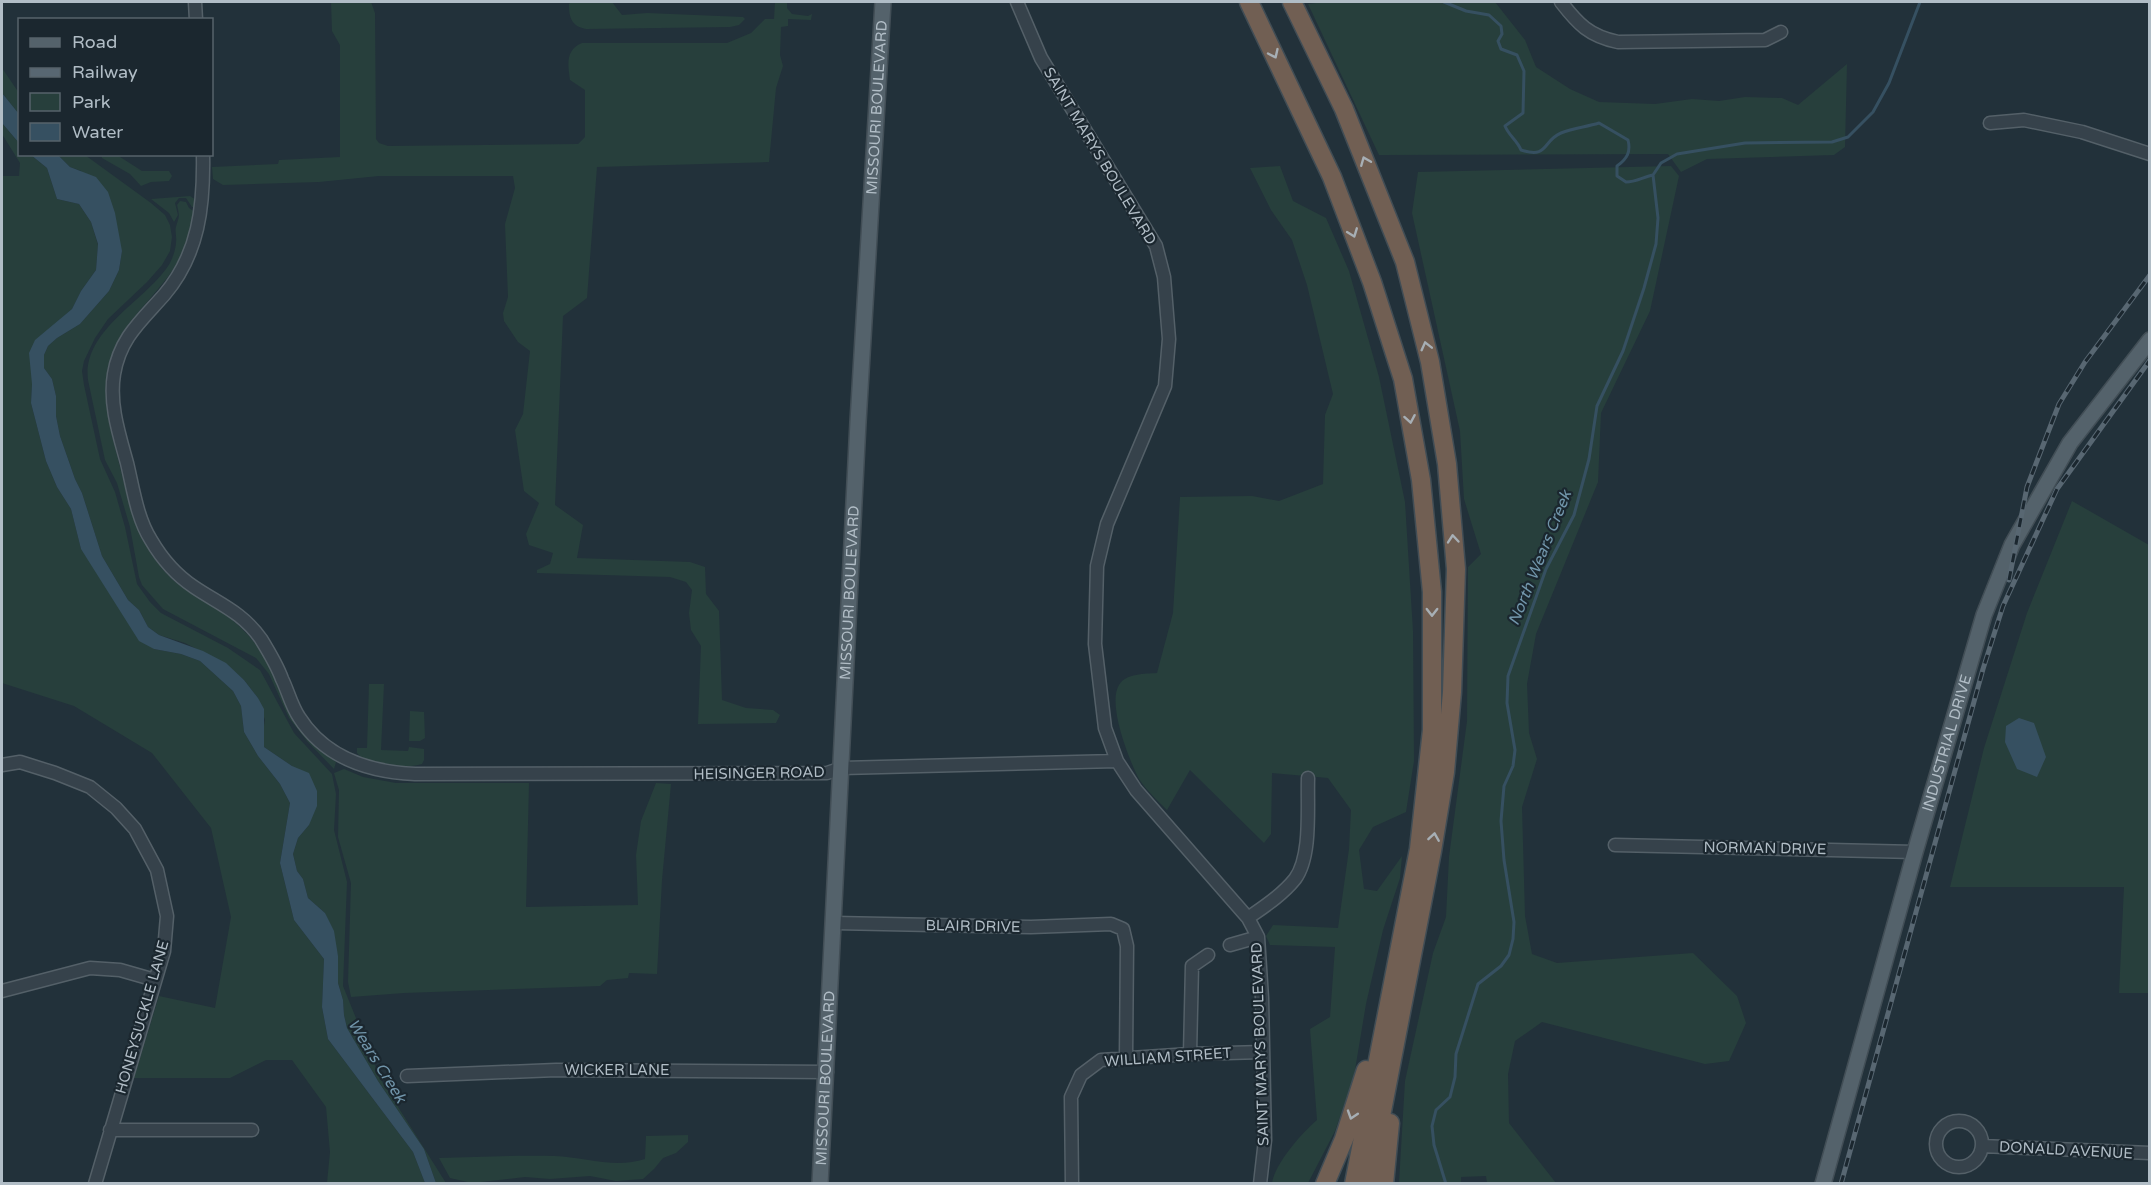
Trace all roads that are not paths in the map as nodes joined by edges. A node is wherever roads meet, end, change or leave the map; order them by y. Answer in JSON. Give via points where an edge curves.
{"nodes":[{"id":1,"x":195,"y":2,"type":"edge"},
{"id":2,"x":883,"y":2,"type":"edge"},
{"id":3,"x":1017,"y":2,"type":"edge"},
{"id":4,"x":1249,"y":2,"type":"edge"},
{"id":5,"x":1292,"y":2,"type":"edge"},
{"id":6,"x":1561,"y":2,"type":"edge"},
{"id":7,"x":196,"y":18,"type":"edge"},
{"id":8,"x":1781,"y":32,"type":"dead end"},
{"id":9,"x":1990,"y":123,"type":"dead end"},
{"id":10,"x":2150,"y":154,"type":"edge"},
{"id":11,"x":203,"y":156,"type":"edge"},
{"id":12,"x":2150,"y":340,"type":"edge"},
{"id":13,"x":1117,"y":761,"type":"junction"},
{"id":14,"x":2,"y":765,"type":"edge"},
{"id":15,"x":842,"y":768,"type":"junction"},
{"id":16,"x":1308,"y":778,"type":"dead end"},
{"id":17,"x":1615,"y":845,"type":"dead end"},
{"id":18,"x":1915,"y":852,"type":"junction"},
{"id":19,"x":1248,"y":918,"type":"junction"},
{"id":20,"x":835,"y":923,"type":"junction"},
{"id":21,"x":1258,"y":937,"type":"junction"},
{"id":22,"x":1230,"y":945,"type":"dead end"},
{"id":23,"x":1208,"y":955,"type":"dead end"},
{"id":24,"x":155,"y":980,"type":"junction"},
{"id":25,"x":1395,"y":980,"type":"junction"},
{"id":26,"x":2,"y":991,"type":"edge"},
{"id":27,"x":1403,"y":1003,"type":"junction"},
{"id":28,"x":1263,"y":1052,"type":"junction"},
{"id":29,"x":1190,"y":1053,"type":"junction"},
{"id":30,"x":1126,"y":1057,"type":"junction"},
{"id":31,"x":826,"y":1072,"type":"junction"},
{"id":32,"x":407,"y":1076,"type":"dead end"},
{"id":33,"x":110,"y":1130,"type":"junction"},
{"id":34,"x":252,"y":1130,"type":"dead end"},
{"id":35,"x":1982,"y":1146,"type":"dead end"},
{"id":36,"x":2150,"y":1153,"type":"edge"},
{"id":37,"x":95,"y":1184,"type":"edge"},
{"id":38,"x":820,"y":1184,"type":"edge"},
{"id":39,"x":1072,"y":1184,"type":"edge"},
{"id":40,"x":1260,"y":1184,"type":"edge"},
{"id":41,"x":1325,"y":1184,"type":"edge"},
{"id":42,"x":1354,"y":1184,"type":"edge"},
{"id":43,"x":1368,"y":1184,"type":"edge"},
{"id":44,"x":1384,"y":1184,"type":"edge"},
{"id":45,"x":1823,"y":1184,"type":"edge"}],
"edges":[{"from":1,"to":7,"type":"street"},
{"from":2,"to":15,"type":"main road","name":"MISSOURI BOULEVARD"},
{"from":3,"to":13,"type":"street","name":"SAINT MARYS BOULEVARD","via":[[1041,58],[1156,246],[1164,277],[1169,339],[1165,386],[1107,524],[1096,566],[1096,654],[1105,728]]},
{"from":4,"to":25,"type":"highway","one_way":true,"via":[[1332,177],[1372,282],[1403,379],[1421,480],[1432,592],[1432,730],[1419,849]]},
{"from":27,"to":5,"type":"highway","one_way":true,"via":[[1445,771],[1452,692],[1456,570],[1447,464],[1430,362],[1405,262],[1344,109]]},
{"from":6,"to":8,"type":"street","via":[[1587,30],[1618,42],[1765,40]]},
{"from":9,"to":10,"type":"street","via":[[2024,120],[2082,132]]},
{"from":11,"to":15,"type":"street","name":"HEISINGER ROAD","via":[[204,194],[192,247],[165,294],[128,335],[114,374],[114,414],[143,525],[154,545],[170,566],[235,612],[259,636],[298,716],[324,745],[342,758],[394,773],[827,773]]},
{"from":12,"to":18,"type":"main road","name":"INDUSTRIAL DRIVE","via":[[2070,443],[2012,545],[1984,615]]},
{"from":13,"to":15,"type":"street","name":"HEISINGER ROAD"},
{"from":13,"to":19,"type":"street","name":"SAINT MARYS BOULEVARD","via":[[1136,790]]},
{"from":14,"to":24,"type":"street","name":"HONEYSUCKLE LANE","via":[[20,762],[90,787],[135,829],[157,870],[167,916],[164,951]]},
{"from":15,"to":20,"type":"main road","name":"MISSOURI BOULEVARD"},
{"from":16,"to":19,"type":"street","via":[[1306,841],[1301,866],[1277,898]]},
{"from":17,"to":18,"type":"street","name":"NORMAN DRIVE"},
{"from":18,"to":45,"type":"main road","name":"INDUSTRIAL DRIVE"},
{"from":19,"to":21,"type":"street","name":"SAINT MARYS BOULEVARD"},
{"from":20,"to":30,"type":"street","name":"BLAIR DRIVE","via":[[1030,927],[1111,924],[1123,929],[1127,946]]},
{"from":20,"to":31,"type":"main road","name":"MISSOURI BOULEVARD"},
{"from":21,"to":22,"type":"street"},
{"from":21,"to":28,"type":"street","name":"SAINT MARYS BOULEVARD"},
{"from":23,"to":29,"type":"street","via":[[1192,966]]},
{"from":24,"to":26,"type":"street","via":[[120,970],[90,968]]},
{"from":24,"to":33,"type":"street","name":"HONEYSUCKLE LANE"},
{"from":25,"to":41,"type":"highway","one_way":true,"via":[[1344,1139]]},
{"from":25,"to":42,"type":"highway"},
{"from":27,"to":43,"type":"highway"},
{"from":27,"to":44,"type":"highway"},
{"from":28,"to":29,"type":"street","name":"WILLIAM STREET"},
{"from":28,"to":40,"type":"street","name":"SAINT MARYS BOULEVARD","via":[[1265,1140]]},
{"from":29,"to":30,"type":"street","name":"WILLIAM STREET"},
{"from":30,"to":39,"type":"street","name":"WILLIAM STREET","via":[[1101,1059],[1081,1075],[1071,1097]]},
{"from":31,"to":32,"type":"street","name":"WICKER LANE","via":[[556,1070]]},
{"from":31,"to":38,"type":"main road","name":"MISSOURI BOULEVARD"},
{"from":33,"to":34,"type":"street"},
{"from":33,"to":37,"type":"street","name":"HONEYSUCKLE LANE"},
{"from":35,"to":36,"type":"street","name":"DONALD AVENUE"}]}
